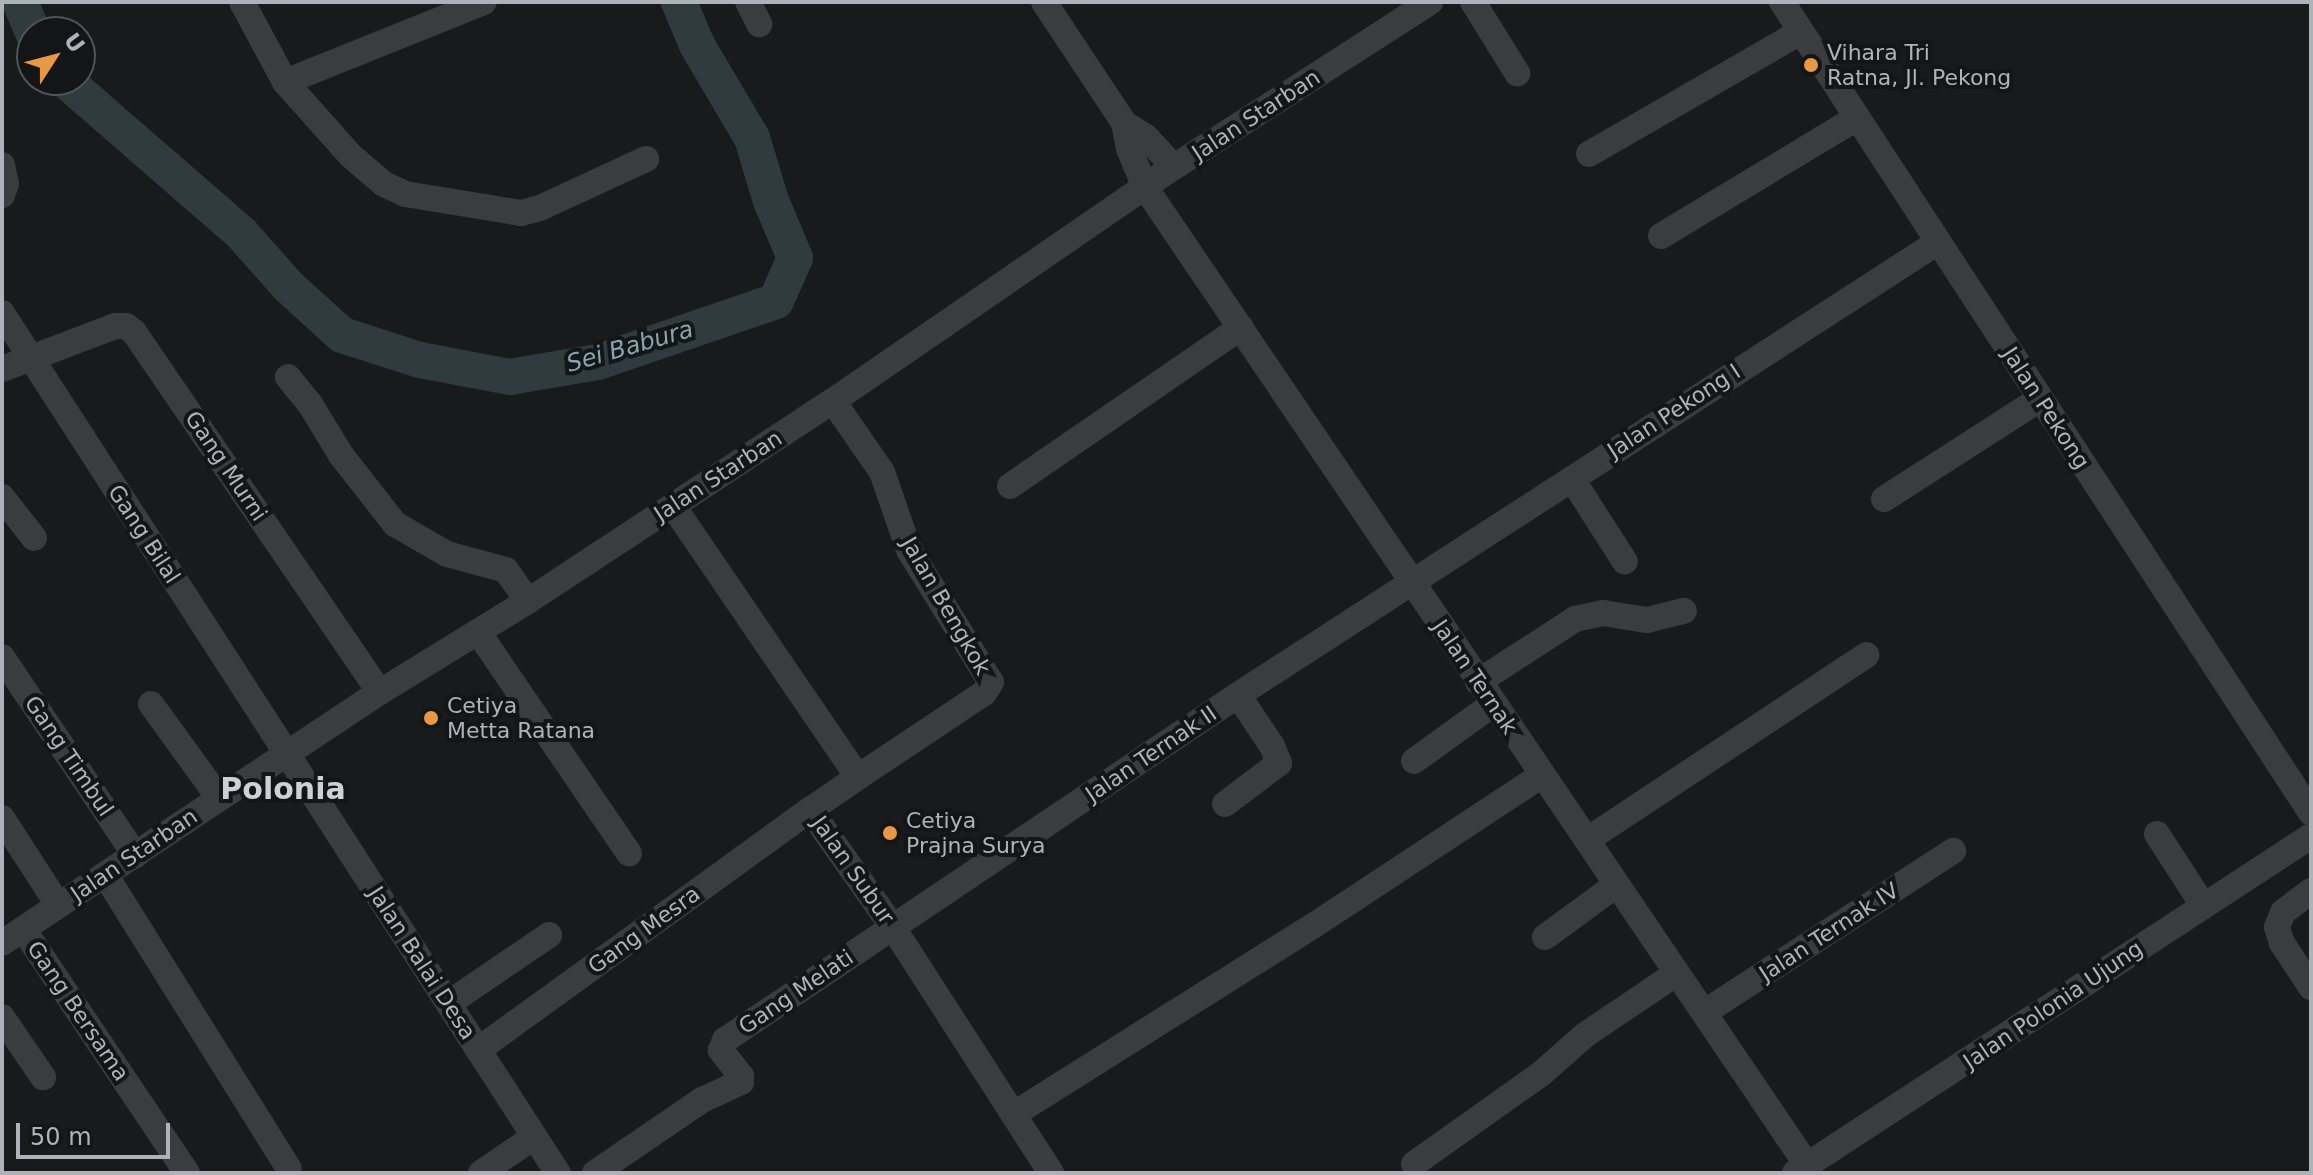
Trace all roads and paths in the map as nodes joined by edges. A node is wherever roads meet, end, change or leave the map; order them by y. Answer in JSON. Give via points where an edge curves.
{"nodes":[{"id":1,"x":242,"y":2,"type":"edge"},
{"id":2,"x":484,"y":2,"type":"edge"},
{"id":3,"x":1044,"y":2,"type":"edge"},
{"id":4,"x":1429,"y":2,"type":"edge"},
{"id":5,"x":1473,"y":2,"type":"edge"},
{"id":6,"x":1782,"y":2,"type":"edge"},
{"id":7,"x":1800,"y":32,"type":"junction"},
{"id":8,"x":1517,"y":73,"type":"dead end"},
{"id":9,"x":285,"y":82,"type":"junction"},
{"id":10,"x":1855,"y":119,"type":"junction"},
{"id":11,"x":1124,"y":123,"type":"junction"},
{"id":12,"x":1589,"y":154,"type":"dead end"},
{"id":13,"x":646,"y":159,"type":"dead end"},
{"id":14,"x":2,"y":165,"type":"edge"},
{"id":15,"x":1174,"y":167,"type":"junction"},
{"id":16,"x":1145,"y":187,"type":"junction"},
{"id":17,"x":2,"y":195,"type":"edge"},
{"id":18,"x":1661,"y":236,"type":"dead end"},
{"id":19,"x":1938,"y":242,"type":"junction"},
{"id":20,"x":2,"y":313,"type":"edge"},
{"id":21,"x":1241,"y":327,"type":"junction"},
{"id":22,"x":31,"y":359,"type":"junction"},
{"id":23,"x":2,"y":369,"type":"edge"},
{"id":24,"x":288,"y":377,"type":"dead end"},
{"id":25,"x":2040,"y":399,"type":"junction"},
{"id":26,"x":833,"y":401,"type":"junction"},
{"id":27,"x":1572,"y":479,"type":"junction"},
{"id":28,"x":1010,"y":486,"type":"dead end"},
{"id":29,"x":2,"y":497,"type":"edge"},
{"id":30,"x":1884,"y":499,"type":"dead end"},
{"id":31,"x":673,"y":506,"type":"junction"},
{"id":32,"x":34,"y":538,"type":"dead end"},
{"id":33,"x":1625,"y":562,"type":"dead end"},
{"id":34,"x":1411,"y":583,"type":"junction"},
{"id":35,"x":528,"y":601,"type":"junction"},
{"id":36,"x":1684,"y":611,"type":"dead end"},
{"id":37,"x":478,"y":632,"type":"junction"},
{"id":38,"x":1866,"y":655,"type":"dead end"},
{"id":39,"x":2,"y":657,"type":"edge"},
{"id":40,"x":991,"y":685,"type":"joint"},
{"id":41,"x":380,"y":692,"type":"junction"},
{"id":42,"x":1485,"y":693,"type":"junction"},
{"id":43,"x":1238,"y":695,"type":"junction"},
{"id":44,"x":151,"y":704,"type":"dead end"},
{"id":45,"x":287,"y":753,"type":"junction"},
{"id":46,"x":1414,"y":761,"type":"dead end"},
{"id":47,"x":1542,"y":775,"type":"junction"},
{"id":48,"x":858,"y":777,"type":"junction"},
{"id":49,"x":219,"y":798,"type":"junction"},
{"id":50,"x":1225,"y":804,"type":"dead end"},
{"id":51,"x":810,"y":810,"type":"junction"},
{"id":52,"x":2311,"y":813,"type":"edge"},
{"id":53,"x":2,"y":818,"type":"edge"},
{"id":54,"x":2157,"y":834,"type":"dead end"},
{"id":55,"x":2311,"y":836,"type":"edge"},
{"id":56,"x":1587,"y":840,"type":"junction"},
{"id":57,"x":1953,"y":851,"type":"dead end"},
{"id":58,"x":629,"y":853,"type":"dead end"},
{"id":59,"x":135,"y":855,"type":"junction"},
{"id":60,"x":106,"y":876,"type":"junction"},
{"id":61,"x":1616,"y":885,"type":"junction"},
{"id":62,"x":2311,"y":891,"type":"edge"},
{"id":63,"x":58,"y":905,"type":"junction"},
{"id":64,"x":2203,"y":905,"type":"junction"},
{"id":65,"x":892,"y":926,"type":"junction"},
{"id":66,"x":549,"y":935,"type":"dead end"},
{"id":67,"x":13,"y":936,"type":"edge"},
{"id":68,"x":1545,"y":937,"type":"dead end"},
{"id":69,"x":1677,"y":973,"type":"junction"},
{"id":70,"x":2311,"y":987,"type":"edge"},
{"id":71,"x":449,"y":1003,"type":"junction"},
{"id":72,"x":1705,"y":1012,"type":"junction"},
{"id":73,"x":2,"y":1017,"type":"edge"},
{"id":74,"x":478,"y":1050,"type":"junction"},
{"id":75,"x":43,"y":1077,"type":"dead end"},
{"id":76,"x":1014,"y":1114,"type":"junction"},
{"id":77,"x":534,"y":1137,"type":"junction"},
{"id":78,"x":1414,"y":1164,"type":"dead end"},
{"id":79,"x":289,"y":1169,"type":"dead end"},
{"id":80,"x":1801,"y":1169,"type":"edge"},
{"id":81,"x":187,"y":1173,"type":"edge"},
{"id":82,"x":481,"y":1173,"type":"edge"},
{"id":83,"x":558,"y":1173,"type":"edge"},
{"id":84,"x":595,"y":1173,"type":"edge"},
{"id":85,"x":1051,"y":1173,"type":"edge"}],
"edges":[{"from":1,"to":9,"type":"street"},
{"from":2,"to":9,"type":"street"},
{"from":3,"to":11,"type":"street"},
{"from":4,"to":15,"type":"street","name":"Jalan Starban"},
{"from":5,"to":8,"type":"street"},
{"from":6,"to":7,"type":"street","name":"Jalan Pekong"},
{"from":7,"to":10,"type":"street","name":"Jalan Pekong"},
{"from":7,"to":12,"type":"street"},
{"from":9,"to":13,"type":"street","via":[[351,156],[405,194],[521,213]]},
{"from":10,"to":18,"type":"street"},
{"from":10,"to":19,"type":"street","name":"Jalan Pekong"},
{"from":11,"to":15,"type":"street","via":[[1146,137]]},
{"from":11,"to":16,"type":"street","name":"Jalan Ternak"},
{"from":14,"to":17,"type":"street"},
{"from":15,"to":16,"type":"street","name":"Jalan Starban"},
{"from":16,"to":21,"type":"street","name":"Jalan Ternak"},
{"from":16,"to":26,"type":"street","name":"Jalan Starban"},
{"from":19,"to":25,"type":"street","name":"Jalan Pekong"},
{"from":19,"to":27,"type":"street","name":"Jalan Pekong I"},
{"from":20,"to":22,"type":"street","name":"Gang Bilal"},
{"from":21,"to":28,"type":"street"},
{"from":21,"to":34,"type":"street","name":"Jalan Ternak"},
{"from":22,"to":23,"type":"street","name":"Gang Murni"},
{"from":22,"to":41,"type":"street","name":"Gang Murni","via":[[115,326],[134,332]]},
{"from":22,"to":45,"type":"street","name":"Gang Bilal"},
{"from":24,"to":35,"type":"street","via":[[395,524],[447,554],[506,570]]},
{"from":25,"to":30,"type":"street"},
{"from":25,"to":52,"type":"street","name":"Jalan Pekong"},
{"from":26,"to":31,"type":"street","name":"Jalan Starban"},
{"from":26,"to":40,"type":"street","name":"Jalan Bengkok","via":[[882,472],[909,550]]},
{"from":27,"to":33,"type":"street"},
{"from":27,"to":34,"type":"street","name":"Jalan Pekong I"},
{"from":29,"to":32,"type":"street"},
{"from":31,"to":35,"type":"street","name":"Jalan Starban"},
{"from":31,"to":48,"type":"street"},
{"from":34,"to":42,"type":"street","name":"Jalan Ternak"},
{"from":34,"to":43,"type":"street","name":"Jalan Ternak II"},
{"from":35,"to":37,"type":"street","name":"Jalan Starban"},
{"from":36,"to":42,"type":"street","via":[[1647,620],[1603,613],[1575,619]]},
{"from":37,"to":41,"type":"street","name":"Jalan Starban"},
{"from":37,"to":58,"type":"street"},
{"from":38,"to":56,"type":"street"},
{"from":39,"to":59,"type":"street","name":"Gang Timbul"},
{"from":40,"to":48,"type":"street","name":"Jalan Subur"},
{"from":41,"to":45,"type":"street","name":"Jalan Starban"},
{"from":42,"to":46,"type":"street"},
{"from":42,"to":47,"type":"street","name":"Jalan Ternak"},
{"from":43,"to":50,"type":"street","via":[[1279,763]]},
{"from":43,"to":65,"type":"street","name":"Jalan Ternak II"},
{"from":44,"to":49,"type":"street"},
{"from":45,"to":49,"type":"street","name":"Jalan Starban"},
{"from":45,"to":71,"type":"street","name":"Jalan Balai Desa"},
{"from":47,"to":56,"type":"street","name":"Jalan Ternak"},
{"from":47,"to":76,"type":"street"},
{"from":48,"to":51,"type":"street","name":"Jalan Subur"},
{"from":49,"to":59,"type":"street","name":"Jalan Starban"},
{"from":51,"to":65,"type":"street","name":"Jalan Subur"},
{"from":51,"to":74,"type":"street","name":"Gang Mesra"},
{"from":53,"to":63,"type":"street"},
{"from":54,"to":64,"type":"street"},
{"from":55,"to":64,"type":"street","name":"Jalan Polonia Ujung"},
{"from":56,"to":61,"type":"street","name":"Jalan Ternak"},
{"from":57,"to":72,"type":"street","name":"Jalan Ternak IV"},
{"from":59,"to":60,"type":"street","name":"Jalan Starban"},
{"from":60,"to":63,"type":"street","name":"Jalan Starban"},
{"from":60,"to":79,"type":"street"},
{"from":61,"to":68,"type":"street"},
{"from":61,"to":69,"type":"street","name":"Jalan Ternak"},
{"from":62,"to":70,"type":"street","via":[[2283,912],[2277,927]]},
{"from":63,"to":67,"type":"street","name":"Jalan Starban"},
{"from":64,"to":80,"type":"street","name":"Jalan Polonia Ujung"},
{"from":65,"to":76,"type":"street","name":"Jalan Subur"},
{"from":65,"to":84,"type":"street","name":"Gang Melati","via":[[725,1040],[721,1050],[741,1082],[702,1100]]},
{"from":66,"to":71,"type":"street"},
{"from":67,"to":81,"type":"street","name":"Gang Bersama"},
{"from":69,"to":72,"type":"street","name":"Jalan Ternak"},
{"from":69,"to":78,"type":"street"},
{"from":71,"to":74,"type":"street","name":"Jalan Balai Desa"},
{"from":72,"to":80,"type":"street","name":"Jalan Ternak"},
{"from":73,"to":75,"type":"street"},
{"from":74,"to":77,"type":"street","name":"Jalan Balai Desa"},
{"from":76,"to":85,"type":"street","name":"Jalan Subur"},
{"from":77,"to":82,"type":"street"},
{"from":77,"to":83,"type":"street","name":"Jalan Balai Desa"}]}
